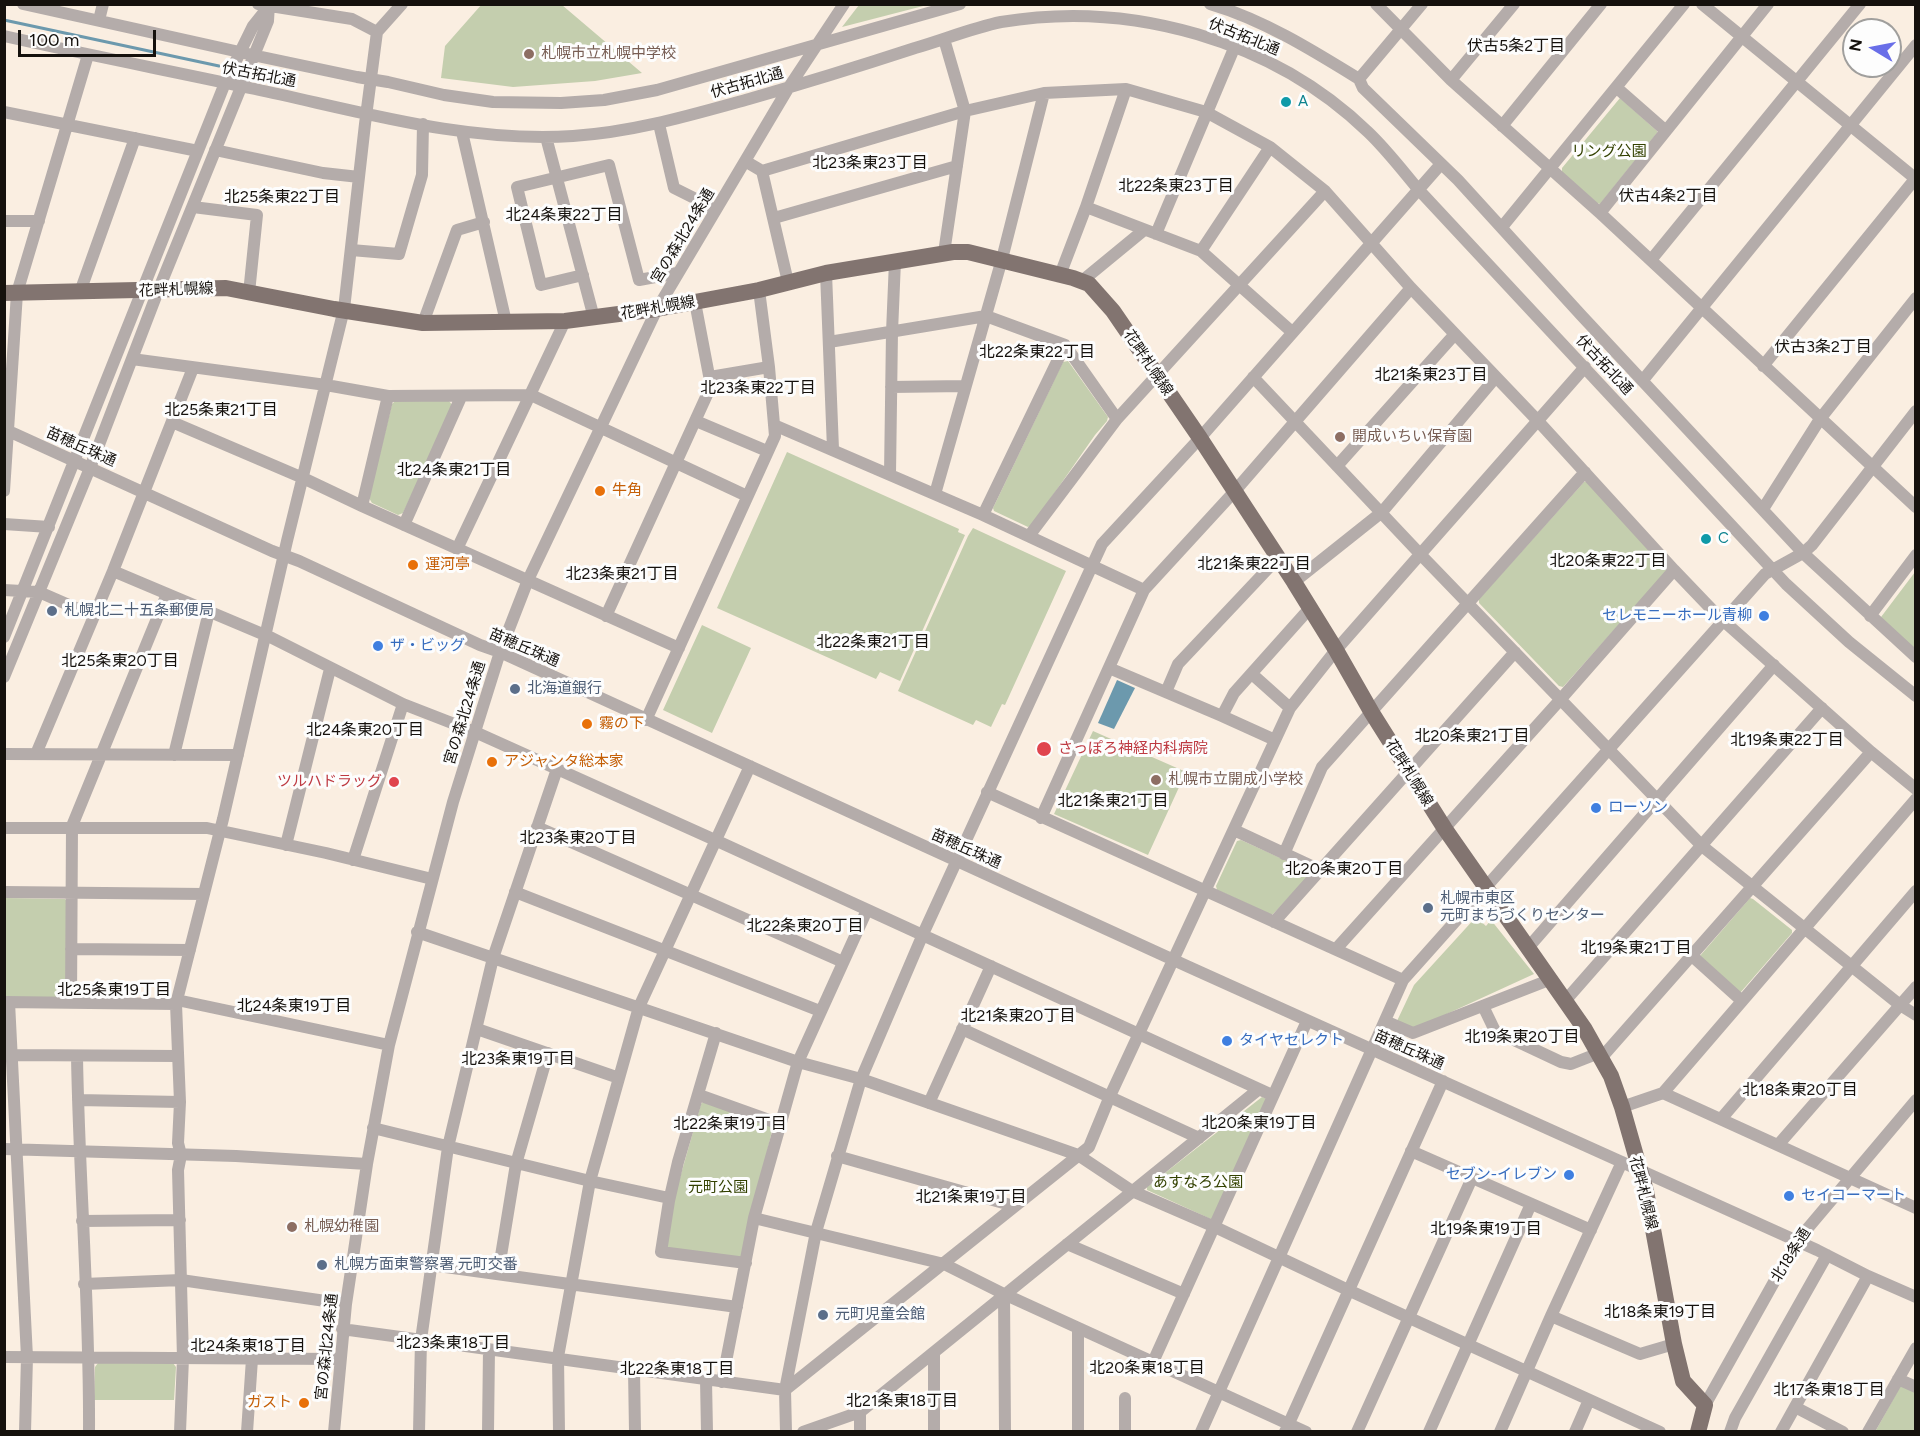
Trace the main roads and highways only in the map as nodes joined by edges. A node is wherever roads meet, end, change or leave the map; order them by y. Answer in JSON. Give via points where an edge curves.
{"nodes":[{"id":1,"x":11,"y":293,"type":"edge"},
{"id":2,"x":1705,"y":1405,"type":"joint"},
{"id":3,"x":1698,"y":1431,"type":"edge"}],
"edges":[{"from":1,"to":2,"type":"main road","name":"花畔札幌線","via":[[226,288],[423,323],[594,318],[944,253],[968,252],[1082,281],[1113,310],[1200,438],[1294,582],[1445,830],[1601,1055],[1622,1107],[1646,1191],[1683,1381]]},
{"from":2,"to":3,"type":"main road","name":"北18条通"}]}
